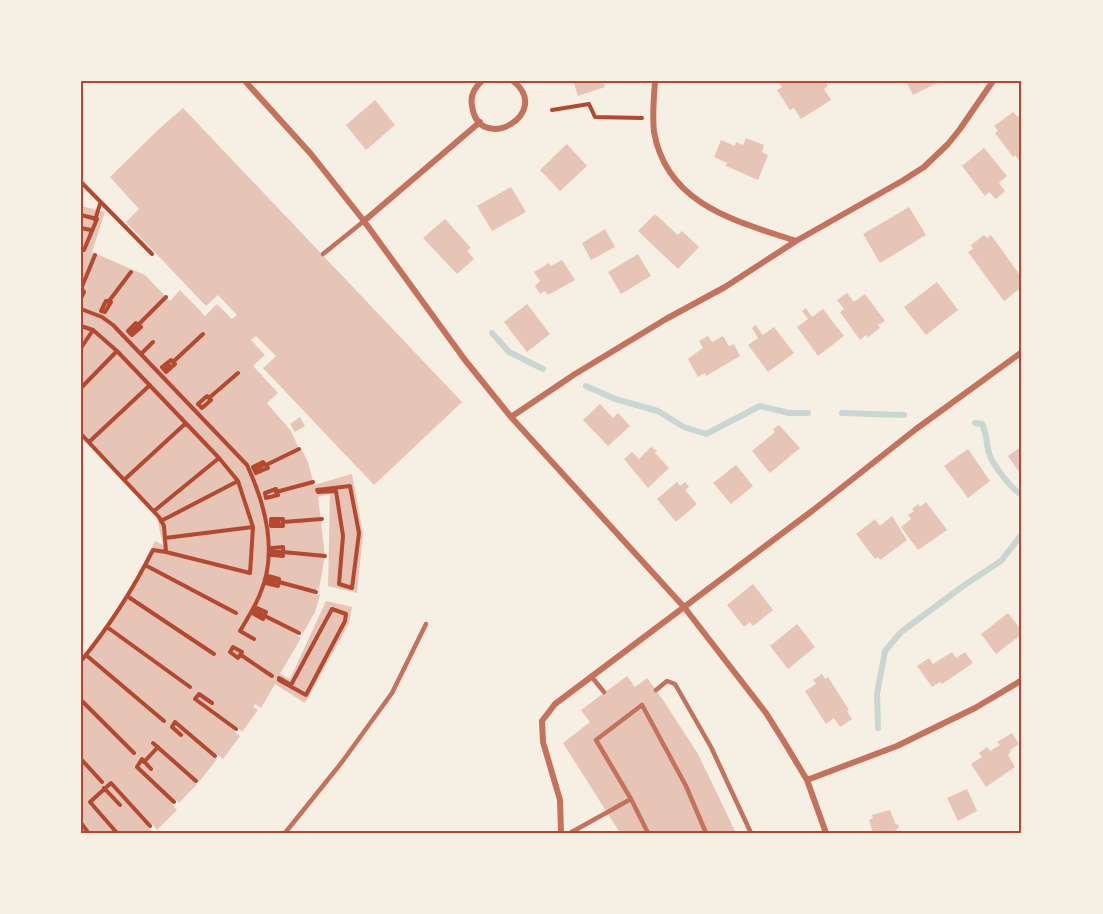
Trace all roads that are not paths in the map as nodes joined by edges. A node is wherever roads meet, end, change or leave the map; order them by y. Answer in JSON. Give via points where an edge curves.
{"nodes":[{"id":1,"x":245,"y":81,"type":"edge"},
{"id":2,"x":482,"y":81,"type":"edge"},
{"id":3,"x":513,"y":81,"type":"edge"},
{"id":4,"x":654,"y":81,"type":"edge"},
{"id":5,"x":993,"y":81,"type":"edge"},
{"id":6,"x":480,"y":122,"type":"junction"},
{"id":7,"x":364,"y":221,"type":"junction"},
{"id":8,"x":796,"y":241,"type":"junction"},
{"id":9,"x":323,"y":254,"type":"dead end"},
{"id":10,"x":1022,"y":352,"type":"edge"},
{"id":11,"x":511,"y":417,"type":"junction"},
{"id":12,"x":684,"y":607,"type":"junction"},
{"id":13,"x":426,"y":624,"type":"dead end"},
{"id":14,"x":591,"y":676,"type":"junction"},
{"id":15,"x":1022,"y":680,"type":"edge"},
{"id":16,"x":656,"y":690,"type":"dead end"},
{"id":17,"x":604,"y":692,"type":"dead end"},
{"id":18,"x":807,"y":780,"type":"junction"},
{"id":19,"x":631,"y":799,"type":"junction"},
{"id":20,"x":285,"y":833,"type":"edge"},
{"id":21,"x":561,"y":833,"type":"edge"},
{"id":22,"x":570,"y":833,"type":"edge"},
{"id":23,"x":648,"y":833,"type":"edge"},
{"id":24,"x":706,"y":833,"type":"edge"},
{"id":25,"x":751,"y":833,"type":"edge"},
{"id":26,"x":826,"y":833,"type":"edge"}],
"edges":[{"from":1,"to":7,"type":"street","via":[[311,154]]},
{"from":2,"to":6,"type":"street","via":[[471,103]]},
{"from":3,"to":6,"type":"street","via":[[522,91],[524,102],[518,121],[499,129]]},
{"from":4,"to":8,"type":"street","via":[[654,130],[659,152],[671,175],[699,203],[733,220]]},
{"from":5,"to":8,"type":"street","via":[[948,144],[924,167]]},
{"from":6,"to":7,"type":"street"},
{"from":7,"to":9,"type":"lane"},
{"from":7,"to":11,"type":"street"},
{"from":8,"to":11,"type":"street"},
{"from":10,"to":12,"type":"street"},
{"from":11,"to":12,"type":"street"},
{"from":12,"to":14,"type":"street"},
{"from":12,"to":18,"type":"street","via":[[765,713]]},
{"from":13,"to":20,"type":"lane","via":[[392,693]]},
{"from":14,"to":17,"type":"lane"},
{"from":14,"to":21,"type":"street","via":[[555,704],[542,721],[543,742],[560,800]]},
{"from":15,"to":18,"type":"street","via":[[897,746]]},
{"from":16,"to":25,"type":"lane","via":[[667,681],[675,684],[711,747]]},
{"from":18,"to":26,"type":"street"},
{"from":19,"to":22,"type":"lane"},
{"from":19,"to":23,"type":"lane"},
{"from":19,"to":24,"type":"lane","via":[[596,740],[642,705],[686,786]]}]}
